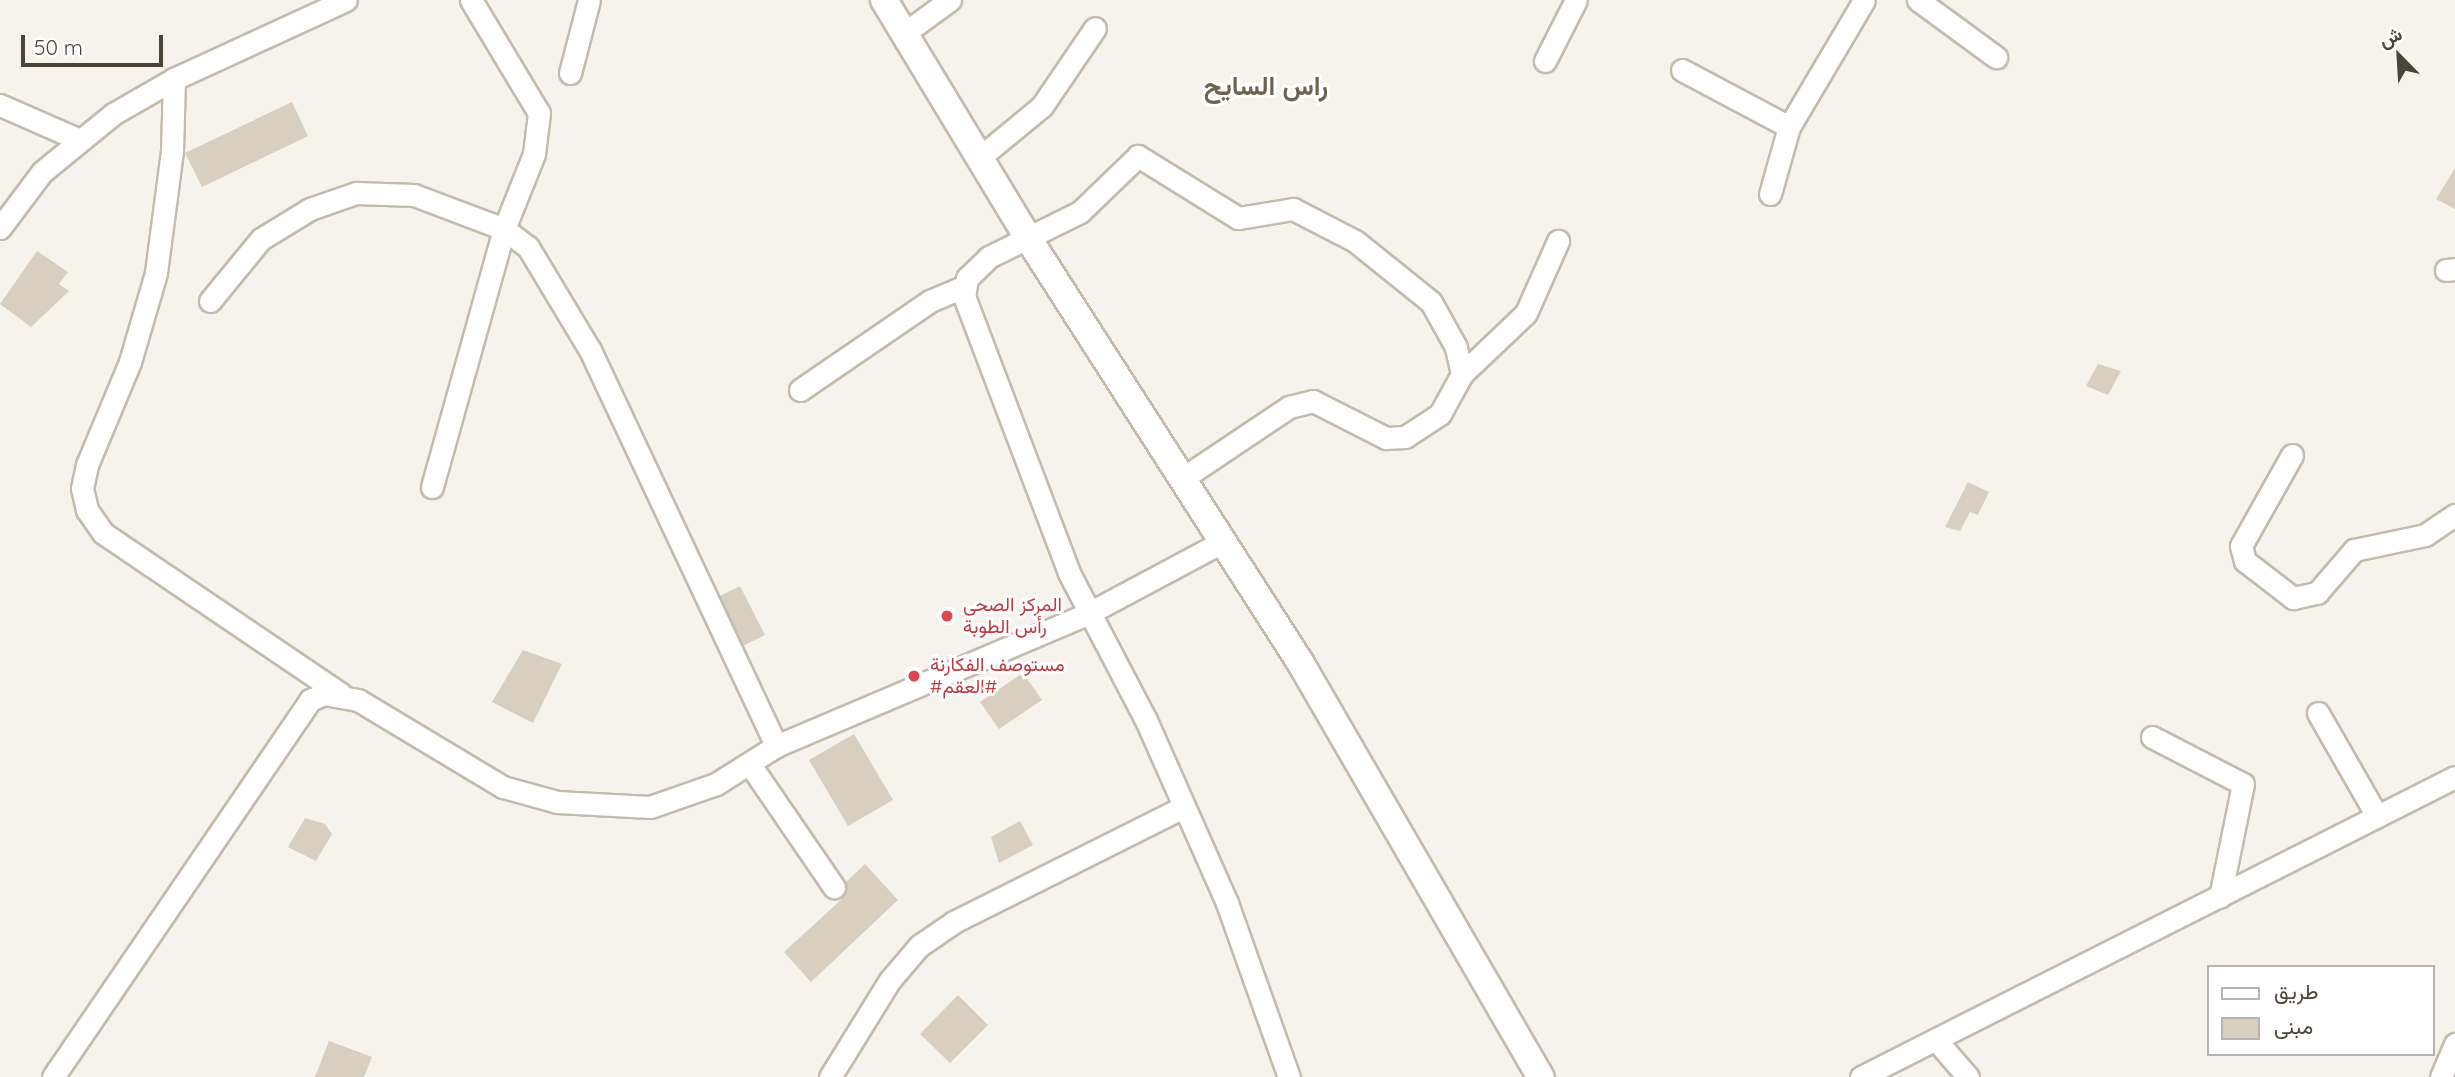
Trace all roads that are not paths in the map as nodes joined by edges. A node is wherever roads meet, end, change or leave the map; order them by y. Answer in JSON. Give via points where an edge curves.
{"nodes":[{"id":1,"x":471,"y":0,"type":"edge"},
{"id":2,"x":589,"y":0,"type":"edge"},
{"id":3,"x":884,"y":0,"type":"edge"},
{"id":4,"x":950,"y":0,"type":"edge"},
{"id":5,"x":1576,"y":0,"type":"edge"},
{"id":6,"x":1864,"y":0,"type":"edge"},
{"id":7,"x":1918,"y":0,"type":"edge"},
{"id":8,"x":336,"y":2,"type":"edge"},
{"id":9,"x":1949,"y":8,"type":"edge"},
{"id":10,"x":1095,"y":28,"type":"dead end"},
{"id":11,"x":903,"y":34,"type":"junction"},
{"id":12,"x":1996,"y":57,"type":"dead end"},
{"id":13,"x":1545,"y":61,"type":"dead end"},
{"id":14,"x":1682,"y":70,"type":"dead end"},
{"id":15,"x":570,"y":73,"type":"dead end"},
{"id":16,"x":174,"y":79,"type":"junction"},
{"id":17,"x":0,"y":105,"type":"edge"},
{"id":18,"x":1789,"y":127,"type":"junction"},
{"id":19,"x":78,"y":139,"type":"junction"},
{"id":20,"x":979,"y":158,"type":"junction"},
{"id":21,"x":1770,"y":194,"type":"dead end"},
{"id":22,"x":0,"y":228,"type":"edge"},
{"id":23,"x":504,"y":229,"type":"junction"},
{"id":24,"x":1028,"y":239,"type":"junction"},
{"id":25,"x":1558,"y":241,"type":"dead end"},
{"id":26,"x":965,"y":286,"type":"junction"},
{"id":27,"x":210,"y":301,"type":"dead end"},
{"id":28,"x":1462,"y":374,"type":"junction"},
{"id":29,"x":800,"y":390,"type":"dead end"},
{"id":30,"x":2292,"y":455,"type":"dead end"},
{"id":31,"x":1183,"y":478,"type":"junction"},
{"id":32,"x":432,"y":487,"type":"dead end"},
{"id":33,"x":2455,"y":515,"type":"edge"},
{"id":34,"x":1224,"y":541,"type":"junction"},
{"id":35,"x":1089,"y":612,"type":"junction"},
{"id":36,"x":341,"y":694,"type":"junction"},
{"id":37,"x":2318,"y":713,"type":"dead end"},
{"id":38,"x":2152,"y":737,"type":"dead end"},
{"id":39,"x":776,"y":747,"type":"junction"},
{"id":40,"x":751,"y":766,"type":"junction"},
{"id":41,"x":2455,"y":777,"type":"edge"},
{"id":42,"x":1184,"y":807,"type":"junction"},
{"id":43,"x":2377,"y":816,"type":"junction"},
{"id":44,"x":834,"y":887,"type":"dead end"},
{"id":45,"x":2220,"y":897,"type":"junction"},
{"id":46,"x":1936,"y":1040,"type":"junction"},
{"id":47,"x":2455,"y":1044,"type":"edge"},
{"id":48,"x":53,"y":1077,"type":"edge"},
{"id":49,"x":830,"y":1077,"type":"edge"},
{"id":50,"x":1289,"y":1077,"type":"edge"},
{"id":51,"x":1541,"y":1077,"type":"edge"},
{"id":52,"x":1861,"y":1077,"type":"edge"},
{"id":53,"x":1968,"y":1077,"type":"edge"},
{"id":54,"x":2441,"y":1077,"type":"edge"}],
"edges":[{"from":1,"to":23,"type":"street","via":[[539,113],[534,154]]},
{"from":2,"to":15,"type":"street"},
{"from":3,"to":11,"type":"street"},
{"from":4,"to":11,"type":"street"},
{"from":5,"to":13,"type":"street"},
{"from":6,"to":18,"type":"street"},
{"from":7,"to":9,"type":"street"},
{"from":8,"to":16,"type":"street"},
{"from":9,"to":12,"type":"street"},
{"from":10,"to":20,"type":"street","via":[[1042,106]]},
{"from":11,"to":20,"type":"street"},
{"from":14,"to":18,"type":"street"},
{"from":16,"to":19,"type":"street"},
{"from":16,"to":36,"type":"street","via":[[172,151],[156,274],[130,362],[87,465],[82,488],[87,510],[103,533]]},
{"from":17,"to":19,"type":"street"},
{"from":18,"to":21,"type":"street"},
{"from":19,"to":22,"type":"street","via":[[42,172]]},
{"from":20,"to":24,"type":"street"},
{"from":23,"to":27,"type":"street","via":[[414,195],[356,193],[310,209],[261,239]]},
{"from":23,"to":32,"type":"street"},
{"from":23,"to":39,"type":"street","via":[[528,247],[590,350]]},
{"from":24,"to":26,"type":"street","via":[[989,257]]},
{"from":24,"to":28,"type":"street","via":[[1088,206],[1127,161],[1143,156],[1238,218],[1293,209],[1355,241],[1431,302],[1449,329]]},
{"from":24,"to":31,"type":"street"},
{"from":25,"to":28,"type":"street","via":[[1526,313]]},
{"from":26,"to":29,"type":"street","via":[[930,301]]},
{"from":26,"to":35,"type":"street","via":[[979,337]]},
{"from":28,"to":31,"type":"street","via":[[1440,414],[1405,437],[1386,438],[1313,401],[1290,407]]},
{"from":30,"to":33,"type":"street","via":[[2241,546],[2245,561],[2293,598],[2317,593],[2354,550],[2426,535]]},
{"from":31,"to":34,"type":"street"},
{"from":34,"to":35,"type":"street"},
{"from":34,"to":51,"type":"street","via":[[1314,684]]},
{"from":35,"to":39,"type":"street"},
{"from":35,"to":42,"type":"street"},
{"from":36,"to":40,"type":"street","via":[[503,787],[557,802],[650,807]]},
{"from":36,"to":48,"type":"street","via":[[324,694],[297,712]]},
{"from":37,"to":43,"type":"street"},
{"from":38,"to":45,"type":"street","via":[[2243,783]]},
{"from":39,"to":40,"type":"street"},
{"from":40,"to":44,"type":"street"},
{"from":41,"to":43,"type":"street"},
{"from":42,"to":49,"type":"street","via":[[954,922],[919,946],[890,980]]},
{"from":42,"to":50,"type":"street","via":[[1232,916]]},
{"from":43,"to":45,"type":"street"},
{"from":45,"to":46,"type":"street"},
{"from":46,"to":52,"type":"street"},
{"from":46,"to":53,"type":"street"},
{"from":47,"to":54,"type":"street"}]}
